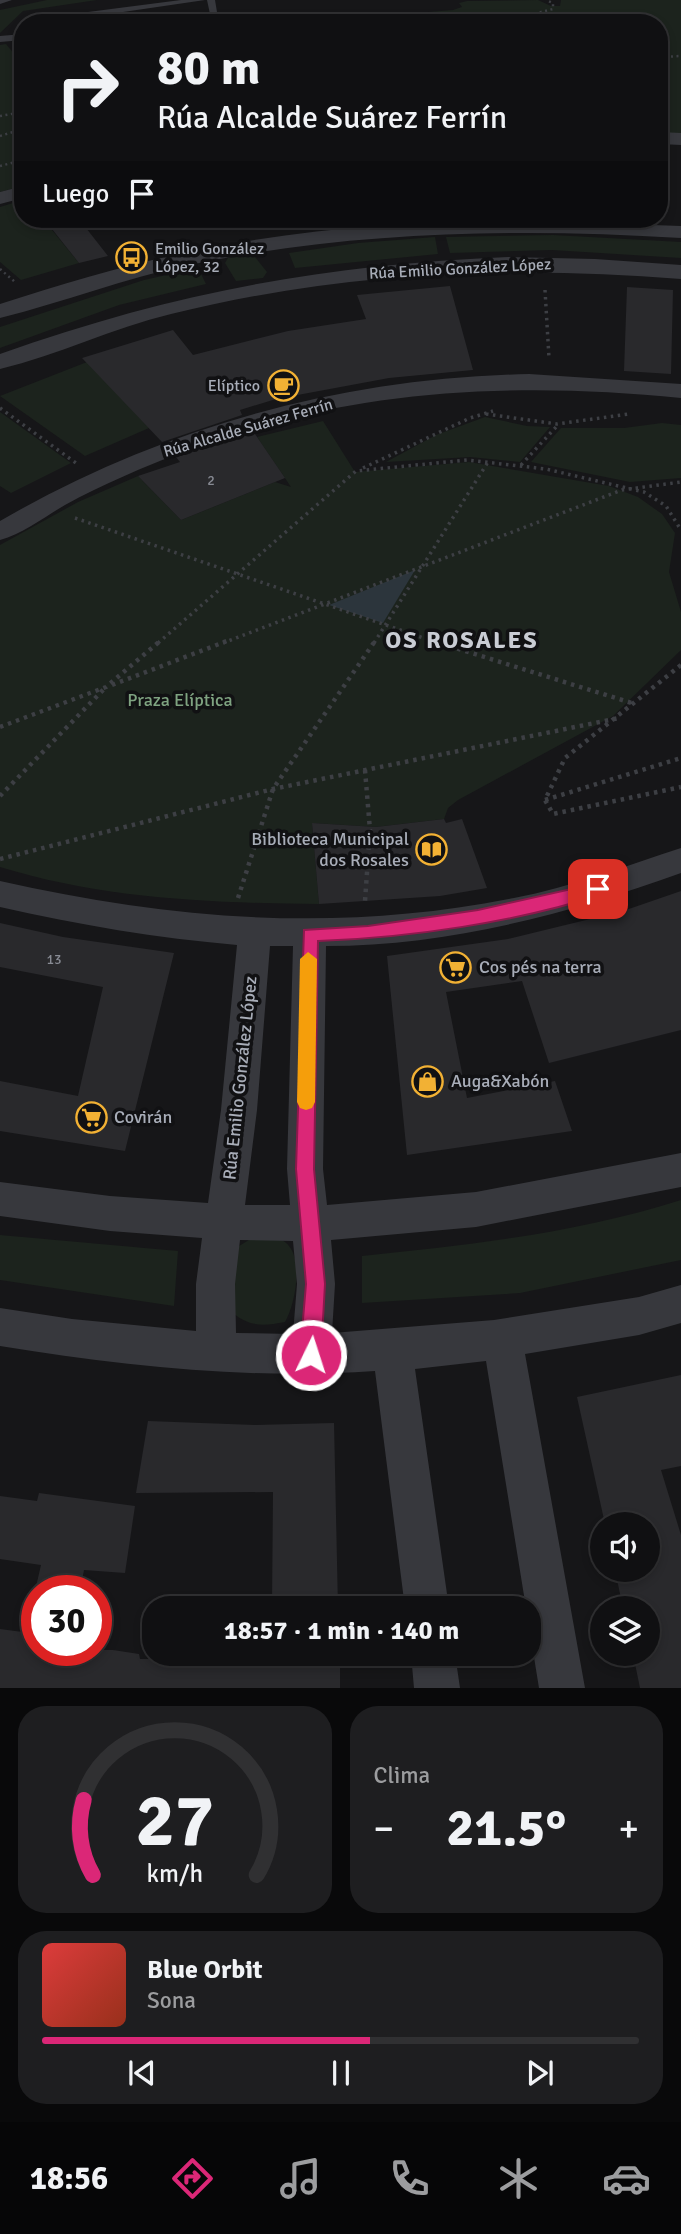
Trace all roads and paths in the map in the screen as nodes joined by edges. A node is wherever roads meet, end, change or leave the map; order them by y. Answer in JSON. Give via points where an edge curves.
{"nodes":[{"id":1,"x":8,"y":0,"type":"edge"},
{"id":2,"x":201,"y":0,"type":"edge"},
{"id":3,"x":546,"y":0,"type":"edge"},
{"id":4,"x":0,"y":1,"type":"edge"},
{"id":5,"x":98,"y":14,"type":"edge"},
{"id":6,"x":538,"y":14,"type":"edge"},
{"id":7,"x":380,"y":228,"type":"edge"},
{"id":8,"x":596,"y":228,"type":"edge"},
{"id":9,"x":681,"y":232,"type":"edge"},
{"id":10,"x":249,"y":247,"type":"junction"},
{"id":11,"x":213,"y":253,"type":"junction"},
{"id":12,"x":0,"y":269,"type":"edge"},
{"id":13,"x":681,"y":272,"type":"edge"},
{"id":14,"x":545,"y":282,"type":"dead end"},
{"id":15,"x":281,"y":283,"type":"junction"},
{"id":16,"x":18,"y":285,"type":"dead end"},
{"id":17,"x":239,"y":291,"type":"junction"},
{"id":18,"x":0,"y":311,"type":"edge"},
{"id":19,"x":549,"y":359,"type":"dead end"},
{"id":20,"x":0,"y":362,"type":"edge"},
{"id":21,"x":681,"y":391,"type":"edge"},
{"id":22,"x":0,"y":408,"type":"edge"},
{"id":23,"x":495,"y":410,"type":"dead end"},
{"id":24,"x":635,"y":412,"type":"dead end"},
{"id":25,"x":484,"y":414,"type":"junction"},
{"id":26,"x":558,"y":425,"type":"junction"},
{"id":27,"x":488,"y":461,"type":"junction"},
{"id":28,"x":521,"y":465,"type":"junction"},
{"id":29,"x":84,"y":470,"type":"dead end"},
{"id":30,"x":356,"y":471,"type":"junction"},
{"id":31,"x":681,"y":482,"type":"edge"},
{"id":32,"x":630,"y":487,"type":"junction"},
{"id":33,"x":68,"y":516,"type":"dead end"},
{"id":34,"x":681,"y":530,"type":"edge"},
{"id":35,"x":0,"y":532,"type":"edge"},
{"id":36,"x":423,"y":564,"type":"junction"},
{"id":37,"x":236,"y":576,"type":"junction"},
{"id":38,"x":322,"y":605,"type":"junction"},
{"id":39,"x":384,"y":626,"type":"junction"},
{"id":40,"x":681,"y":665,"type":"edge"},
{"id":41,"x":106,"y":687,"type":"junction"},
{"id":42,"x":635,"y":704,"type":"junction"},
{"id":43,"x":619,"y":718,"type":"junction"},
{"id":44,"x":0,"y":727,"type":"edge"},
{"id":45,"x":681,"y":758,"type":"edge"},
{"id":46,"x":365,"y":769,"type":"junction"},
{"id":47,"x":681,"y":787,"type":"edge"},
{"id":48,"x":273,"y":789,"type":"junction"},
{"id":49,"x":0,"y":796,"type":"edge"},
{"id":50,"x":545,"y":800,"type":"junction"},
{"id":51,"x":0,"y":859,"type":"edge"},
{"id":52,"x":681,"y":860,"type":"edge"},
{"id":53,"x":0,"y":894,"type":"edge"},
{"id":54,"x":365,"y":895,"type":"dead end"},
{"id":55,"x":237,"y":902,"type":"dead end"},
{"id":56,"x":255,"y":933,"type":"junction"},
{"id":57,"x":310,"y":935,"type":"junction"},
{"id":58,"x":681,"y":1170,"type":"edge"},
{"id":59,"x":0,"y":1199,"type":"edge"},
{"id":60,"x":221,"y":1222,"type":"junction"},
{"id":61,"x":308,"y":1222,"type":"junction"},
{"id":62,"x":681,"y":1304,"type":"edge"},
{"id":63,"x":0,"y":1327,"type":"edge"},
{"id":64,"x":503,"y":1340,"type":"junction"},
{"id":65,"x":393,"y":1353,"type":"junction"},
{"id":66,"x":219,"y":1354,"type":"junction"},
{"id":67,"x":311,"y":1355,"type":"junction"},
{"id":68,"x":425,"y":1596,"type":"edge"},
{"id":69,"x":434,"y":1666,"type":"edge"},
{"id":70,"x":437,"y":1688,"type":"edge"},
{"id":71,"x":562,"y":1688,"type":"edge"}],
"edges":[{"from":1,"to":4,"type":"lane"},
{"from":2,"to":5,"type":"lane"},
{"from":3,"to":6,"type":"path","via":[[554,3],[553,9]]},
{"from":7,"to":10,"type":"street"},
{"from":8,"to":9,"type":"street"},
{"from":10,"to":11,"type":"street"},
{"from":10,"to":15,"type":"street","via":[[262,253]]},
{"from":11,"to":17,"type":"street","via":[[218,275]]},
{"from":11,"to":18,"type":"street"},
{"from":12,"to":16,"type":"path"},
{"from":13,"to":15,"type":"street","name":"Rúa Emilio González López","via":[[494,265]]},
{"from":14,"to":19,"type":"path"},
{"from":15,"to":17,"type":"street","name":"Rúa Emilio González López"},
{"from":17,"to":20,"type":"street","name":"Rúa Emilio González López","via":[[132,317]]},
{"from":21,"to":35,"type":"street","name":"Rúa Alcalde Suárez Ferrín","via":[[492,382],[393,392],[304,408],[175,446],[95,478]]},
{"from":22,"to":29,"type":"path"},
{"from":23,"to":25,"type":"path"},
{"from":24,"to":26,"type":"path","via":[[581,425]]},
{"from":25,"to":26,"type":"path"},
{"from":25,"to":30,"type":"path"},
{"from":26,"to":28,"type":"path"},
{"from":27,"to":28,"type":"path"},
{"from":27,"to":30,"type":"path","via":[[436,461]]},
{"from":27,"to":36,"type":"path"},
{"from":28,"to":32,"type":"path"},
{"from":30,"to":37,"type":"path"},
{"from":31,"to":32,"type":"path"},
{"from":32,"to":34,"type":"path","via":[[666,506]]},
{"from":32,"to":36,"type":"path"},
{"from":33,"to":37,"type":"path"},
{"from":36,"to":38,"type":"path"},
{"from":36,"to":39,"type":"path"},
{"from":37,"to":38,"type":"path"},
{"from":37,"to":41,"type":"path"},
{"from":38,"to":39,"type":"path"},
{"from":38,"to":41,"type":"path"},
{"from":39,"to":42,"type":"path"},
{"from":39,"to":48,"type":"path"},
{"from":40,"to":42,"type":"path"},
{"from":41,"to":44,"type":"path"},
{"from":41,"to":49,"type":"path"},
{"from":42,"to":43,"type":"path"},
{"from":43,"to":46,"type":"path"},
{"from":43,"to":50,"type":"path","via":[[565,758]]},
{"from":45,"to":50,"type":"path"},
{"from":46,"to":48,"type":"path"},
{"from":46,"to":54,"type":"path","via":[[370,830]]},
{"from":47,"to":50,"type":"path","via":[[554,814]]},
{"from":48,"to":51,"type":"path"},
{"from":48,"to":55,"type":"path"},
{"from":52,"to":57,"type":"street","via":[[598,889],[478,917],[368,933]]},
{"from":53,"to":56,"type":"street","via":[[69,912],[202,931]]},
{"from":56,"to":57,"type":"street"},
{"from":56,"to":60,"type":"street","name":"Rúa Emilio González López","via":[[232,1169]]},
{"from":57,"to":61,"type":"street"},
{"from":58,"to":61,"type":"street","via":[[542,1200],[444,1214]]},
{"from":59,"to":60,"type":"street","via":[[77,1212]]},
{"from":60,"to":61,"type":"street"},
{"from":60,"to":66,"type":"street","name":"Rúa Emilio González López","via":[[214,1326]]},
{"from":61,"to":67,"type":"street","via":[[316,1284]]},
{"from":62,"to":64,"type":"street"},
{"from":63,"to":66,"type":"street","via":[[67,1339]]},
{"from":64,"to":65,"type":"street"},
{"from":64,"to":71,"type":"street"},
{"from":65,"to":67,"type":"street"},
{"from":65,"to":68,"type":"street"},
{"from":66,"to":67,"type":"street"},
{"from":69,"to":70,"type":"street"}]}
